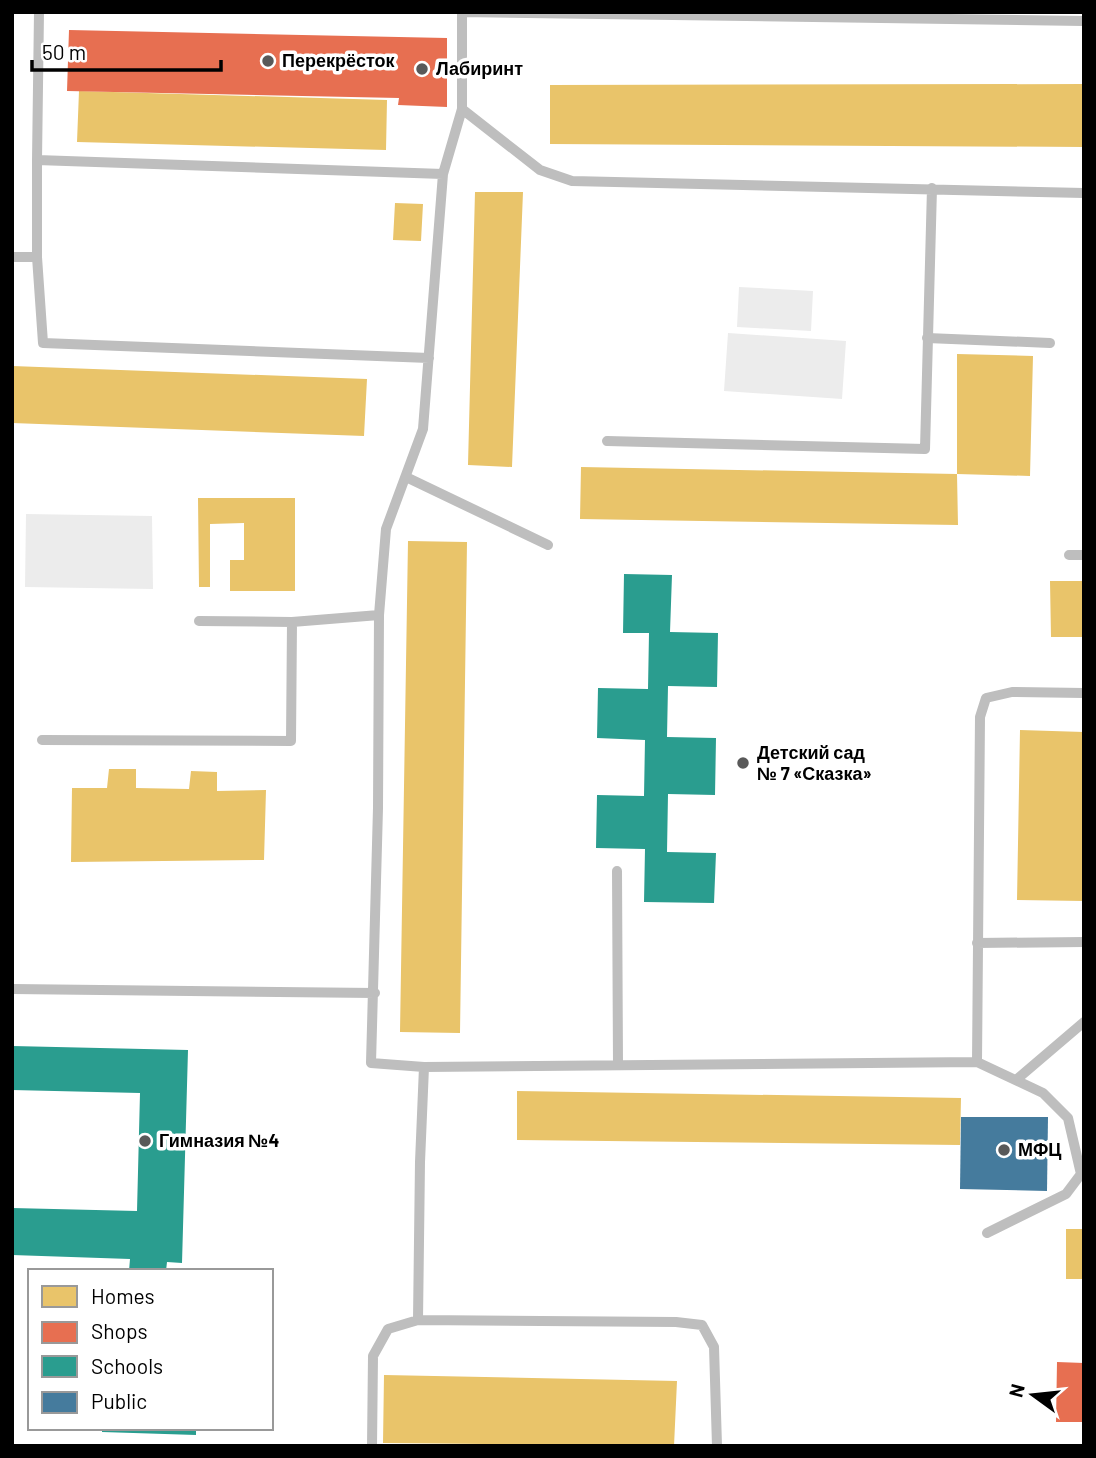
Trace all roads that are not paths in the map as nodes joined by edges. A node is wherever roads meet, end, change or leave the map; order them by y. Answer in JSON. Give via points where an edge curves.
{"nodes":[{"id":1,"x":39,"y":12,"type":"edge"},
{"id":2,"x":462,"y":12,"type":"edge"},
{"id":3,"x":1084,"y":21,"type":"edge"},
{"id":4,"x":462,"y":109,"type":"junction"},
{"id":5,"x":37,"y":160,"type":"junction"},
{"id":6,"x":443,"y":174,"type":"junction"},
{"id":7,"x":932,"y":188,"type":"junction"},
{"id":8,"x":1084,"y":193,"type":"edge"},
{"id":9,"x":12,"y":257,"type":"edge"},
{"id":10,"x":37,"y":257,"type":"junction"},
{"id":11,"x":927,"y":338,"type":"junction"},
{"id":12,"x":1050,"y":343,"type":"dead end"},
{"id":13,"x":429,"y":358,"type":"junction"},
{"id":14,"x":607,"y":441,"type":"dead end"},
{"id":15,"x":406,"y":477,"type":"junction"},
{"id":16,"x":548,"y":545,"type":"dead end"},
{"id":17,"x":1069,"y":555,"type":"dead end"},
{"id":18,"x":1084,"y":555,"type":"edge"},
{"id":19,"x":379,"y":615,"type":"junction"},
{"id":20,"x":199,"y":621,"type":"dead end"},
{"id":21,"x":292,"y":622,"type":"junction"},
{"id":22,"x":1084,"y":693,"type":"edge"},
{"id":23,"x":42,"y":740,"type":"dead end"},
{"id":24,"x":617,"y":870,"type":"dead end"},
{"id":25,"x":1084,"y":942,"type":"edge"},
{"id":26,"x":978,"y":943,"type":"junction"},
{"id":27,"x":12,"y":989,"type":"edge"},
{"id":28,"x":374,"y":993,"type":"junction"},
{"id":29,"x":1084,"y":1022,"type":"edge"},
{"id":30,"x":977,"y":1062,"type":"junction"},
{"id":31,"x":618,"y":1065,"type":"junction"},
{"id":32,"x":424,"y":1067,"type":"junction"},
{"id":33,"x":1016,"y":1080,"type":"junction"},
{"id":34,"x":1082,"y":1175,"type":"edge"},
{"id":35,"x":987,"y":1233,"type":"dead end"},
{"id":36,"x":418,"y":1320,"type":"junction"},
{"id":37,"x":372,"y":1446,"type":"edge"},
{"id":38,"x":718,"y":1446,"type":"edge"}],
"edges":[{"from":1,"to":5,"type":"lane"},
{"from":2,"to":3,"type":"lane"},
{"from":2,"to":4,"type":"lane"},
{"from":4,"to":6,"type":"lane"},
{"from":4,"to":7,"type":"lane","via":[[540,170],[572,181]]},
{"from":5,"to":6,"type":"lane"},
{"from":5,"to":10,"type":"lane"},
{"from":6,"to":13,"type":"lane"},
{"from":7,"to":8,"type":"lane"},
{"from":7,"to":11,"type":"lane"},
{"from":9,"to":10,"type":"lane"},
{"from":10,"to":13,"type":"lane","via":[[43,343]]},
{"from":11,"to":12,"type":"lane"},
{"from":11,"to":14,"type":"lane","via":[[925,449]]},
{"from":13,"to":15,"type":"lane","via":[[423,429]]},
{"from":15,"to":16,"type":"lane"},
{"from":15,"to":19,"type":"lane","via":[[386,529]]},
{"from":17,"to":18,"type":"lane"},
{"from":19,"to":21,"type":"lane"},
{"from":19,"to":28,"type":"lane"},
{"from":20,"to":21,"type":"lane"},
{"from":21,"to":23,"type":"lane","via":[[290,741]]},
{"from":22,"to":26,"type":"lane","via":[[1012,692],[986,698],[980,717]]},
{"from":24,"to":31,"type":"lane"},
{"from":25,"to":26,"type":"lane"},
{"from":26,"to":30,"type":"lane"},
{"from":27,"to":28,"type":"lane"},
{"from":28,"to":32,"type":"lane","via":[[371,1063]]},
{"from":29,"to":33,"type":"lane"},
{"from":30,"to":31,"type":"lane"},
{"from":30,"to":33,"type":"lane"},
{"from":31,"to":32,"type":"lane"},
{"from":32,"to":36,"type":"lane"},
{"from":33,"to":34,"type":"lane","via":[[1042,1093],[1068,1118]]},
{"from":34,"to":35,"type":"lane","via":[[1066,1194]]},
{"from":36,"to":37,"type":"lane","via":[[388,1329],[373,1356]]},
{"from":36,"to":38,"type":"lane","via":[[702,1325],[714,1347]]}]}
